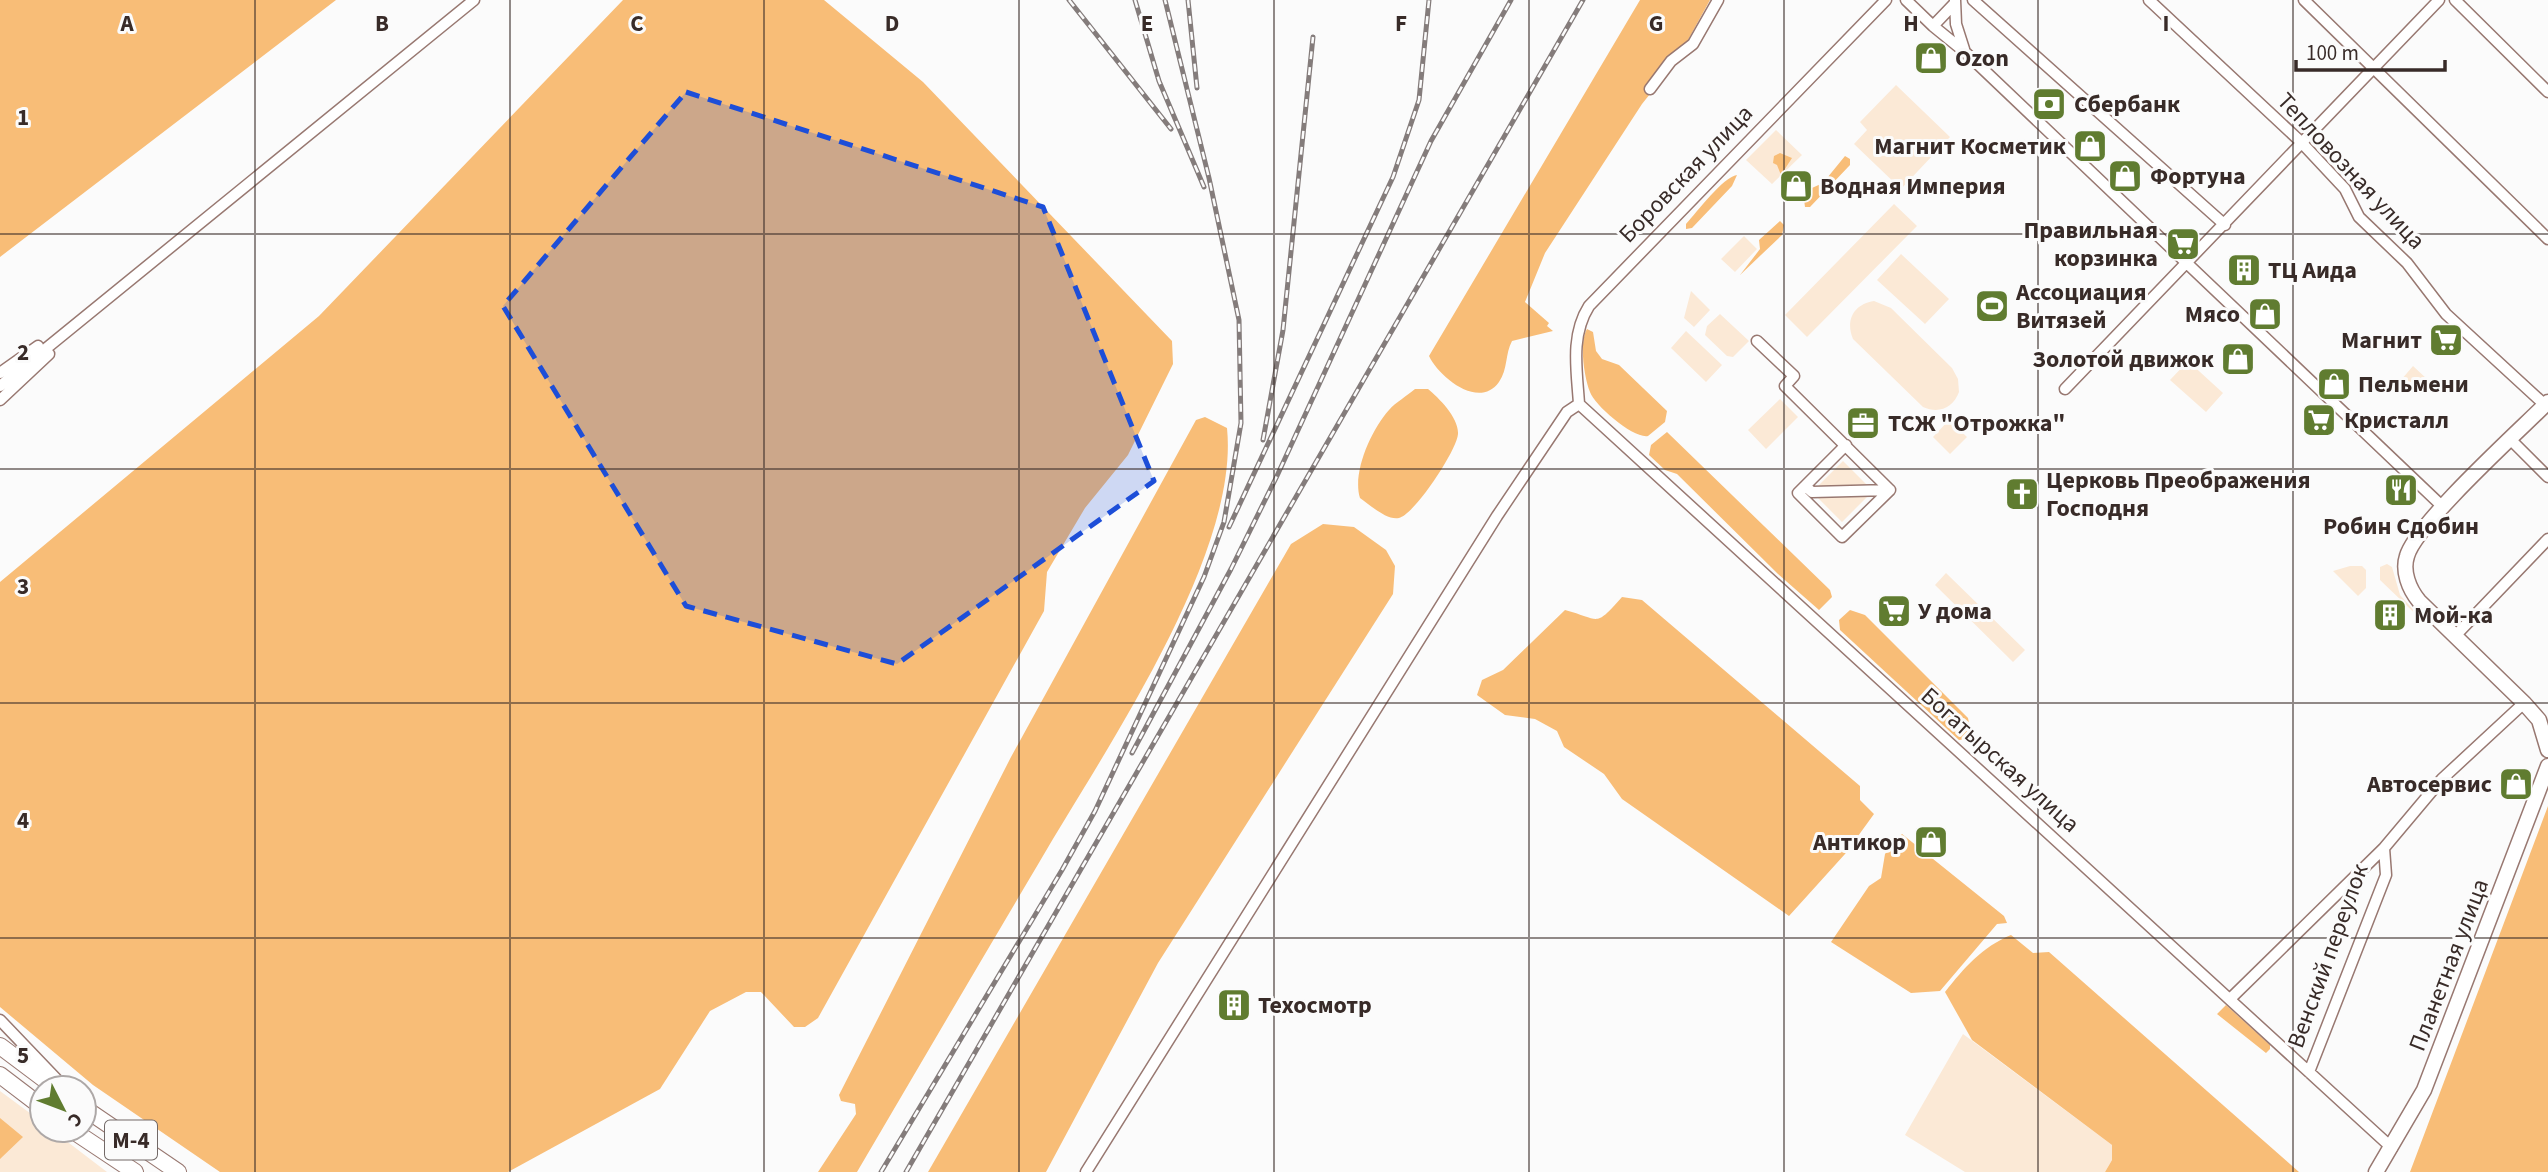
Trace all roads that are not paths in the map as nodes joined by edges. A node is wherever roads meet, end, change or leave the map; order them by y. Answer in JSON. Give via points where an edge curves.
{"nodes":[{"id":1,"x":474,"y":0,"type":"edge"},
{"id":2,"x":1718,"y":0,"type":"edge"},
{"id":3,"x":1886,"y":0,"type":"edge"},
{"id":4,"x":1906,"y":0,"type":"edge"},
{"id":5,"x":1973,"y":0,"type":"edge"},
{"id":6,"x":2150,"y":0,"type":"edge"},
{"id":7,"x":2304,"y":0,"type":"edge"},
{"id":8,"x":2439,"y":0,"type":"edge"},
{"id":9,"x":2455,"y":0,"type":"edge"},
{"id":10,"x":1955,"y":2,"type":"edge"},
{"id":11,"x":1934,"y":26,"type":"junction"},
{"id":12,"x":1965,"y":52,"type":"junction"},
{"id":13,"x":2374,"y":67,"type":"junction"},
{"id":14,"x":1650,"y":89,"type":"dead end"},
{"id":15,"x":2548,"y":92,"type":"edge"},
{"id":16,"x":2301,"y":142,"type":"junction"},
{"id":17,"x":2225,"y":225,"type":"junction"},
{"id":18,"x":2548,"y":239,"type":"edge"},
{"id":19,"x":2186,"y":265,"type":"junction"},
{"id":20,"x":109,"y":297,"type":"junction"},
{"id":21,"x":1757,"y":341,"type":"dead end"},
{"id":22,"x":0,"y":373,"type":"edge"},
{"id":23,"x":0,"y":386,"type":"edge"},
{"id":24,"x":2065,"y":389,"type":"dead end"},
{"id":25,"x":0,"y":400,"type":"edge"},
{"id":26,"x":1579,"y":404,"type":"junction"},
{"id":27,"x":2547,"y":404,"type":"edge"},
{"id":28,"x":2511,"y":440,"type":"junction"},
{"id":29,"x":1846,"y":445,"type":"junction"},
{"id":30,"x":2548,"y":477,"type":"edge"},
{"id":31,"x":1805,"y":486,"type":"junction"},
{"id":32,"x":1891,"y":489,"type":"junction"},
{"id":33,"x":2443,"y":507,"type":"junction"},
{"id":34,"x":2548,"y":539,"type":"edge"},
{"id":35,"x":2455,"y":636,"type":"junction"},
{"id":36,"x":2524,"y":703,"type":"junction"},
{"id":37,"x":2548,"y":750,"type":"edge"},
{"id":38,"x":2548,"y":766,"type":"edge"},
{"id":39,"x":2384,"y":848,"type":"junction"},
{"id":40,"x":2230,"y":999,"type":"junction"},
{"id":41,"x":0,"y":1020,"type":"edge"},
{"id":42,"x":0,"y":1046,"type":"edge"},
{"id":43,"x":2309,"y":1072,"type":"junction"},
{"id":44,"x":37,"y":1074,"type":"edge"},
{"id":45,"x":52,"y":1074,"type":"edge"},
{"id":46,"x":0,"y":1075,"type":"edge"},
{"id":47,"x":28,"y":1096,"type":"edge"},
{"id":48,"x":98,"y":1118,"type":"edge"},
{"id":49,"x":93,"y":1144,"type":"edge"},
{"id":50,"x":2392,"y":1148,"type":"junction"},
{"id":51,"x":135,"y":1172,"type":"edge"},
{"id":52,"x":178,"y":1172,"type":"edge"},
{"id":53,"x":1086,"y":1172,"type":"edge"},
{"id":54,"x":2376,"y":1172,"type":"edge"}],
"edges":[{"from":1,"to":20,"type":"street"},
{"from":2,"to":14,"type":"street","via":[[1693,44],[1671,61]]},
{"from":3,"to":26,"type":"street","name":"Боровская улица","via":[[1589,306],[1576,336]]},
{"from":4,"to":11,"type":"street"},
{"from":5,"to":17,"type":"street"},
{"from":6,"to":16,"type":"street","name":"Тепловозная улица"},
{"from":7,"to":13,"type":"street"},
{"from":8,"to":13,"type":"street"},
{"from":9,"to":15,"type":"street"},
{"from":10,"to":11,"type":"street"},
{"from":10,"to":12,"type":"street"},
{"from":11,"to":12,"type":"street"},
{"from":12,"to":19,"type":"street"},
{"from":13,"to":16,"type":"street"},
{"from":13,"to":18,"type":"street"},
{"from":16,"to":17,"type":"street"},
{"from":16,"to":27,"type":"street","name":"Тепловозная улица","via":[[2345,189],[2359,217],[2407,263],[2446,313]]},
{"from":17,"to":19,"type":"street"},
{"from":19,"to":24,"type":"street"},
{"from":19,"to":33,"type":"street"},
{"from":20,"to":22,"type":"street"},
{"from":20,"to":23,"type":"street"},
{"from":20,"to":25,"type":"street"},
{"from":21,"to":29,"type":"street","via":[[1794,376],[1785,386]]},
{"from":26,"to":40,"type":"street","name":"Богатырская улица"},
{"from":26,"to":53,"type":"street","via":[[1567,412],[1497,516]]},
{"from":27,"to":28,"type":"main road"},
{"from":28,"to":30,"type":"street"},
{"from":28,"to":33,"type":"main road"},
{"from":29,"to":31,"type":"street"},
{"from":29,"to":32,"type":"street"},
{"from":31,"to":32,"type":"street","via":[[1812,492]]},
{"from":31,"to":32,"type":"street","via":[[1798,493],[1842,537]]},
{"from":33,"to":35,"type":"main road","via":[[2407,556],[2408,582]]},
{"from":34,"to":35,"type":"street"},
{"from":35,"to":36,"type":"main road"},
{"from":36,"to":37,"type":"main road","via":[[2539,720]]},
{"from":36,"to":39,"type":"street","name":"Венский переулок","via":[[2442,779]]},
{"from":38,"to":50,"type":"main road","name":"Планетная улица","via":[[2445,1040]]},
{"from":39,"to":40,"type":"street"},
{"from":39,"to":43,"type":"street","name":"Венский переулок","via":[[2386,875]]},
{"from":40,"to":43,"type":"street","name":"Богатырская улица"},
{"from":41,"to":45,"type":"street"},
{"from":42,"to":44,"type":"highway"},
{"from":43,"to":50,"type":"street","name":"Богатырская улица"},
{"from":46,"to":47,"type":"highway"},
{"from":48,"to":52,"type":"highway","number":"М-4"},
{"from":49,"to":51,"type":"highway","number":"М-4"},
{"from":50,"to":54,"type":"main road","name":"Планетная улица"}]}
